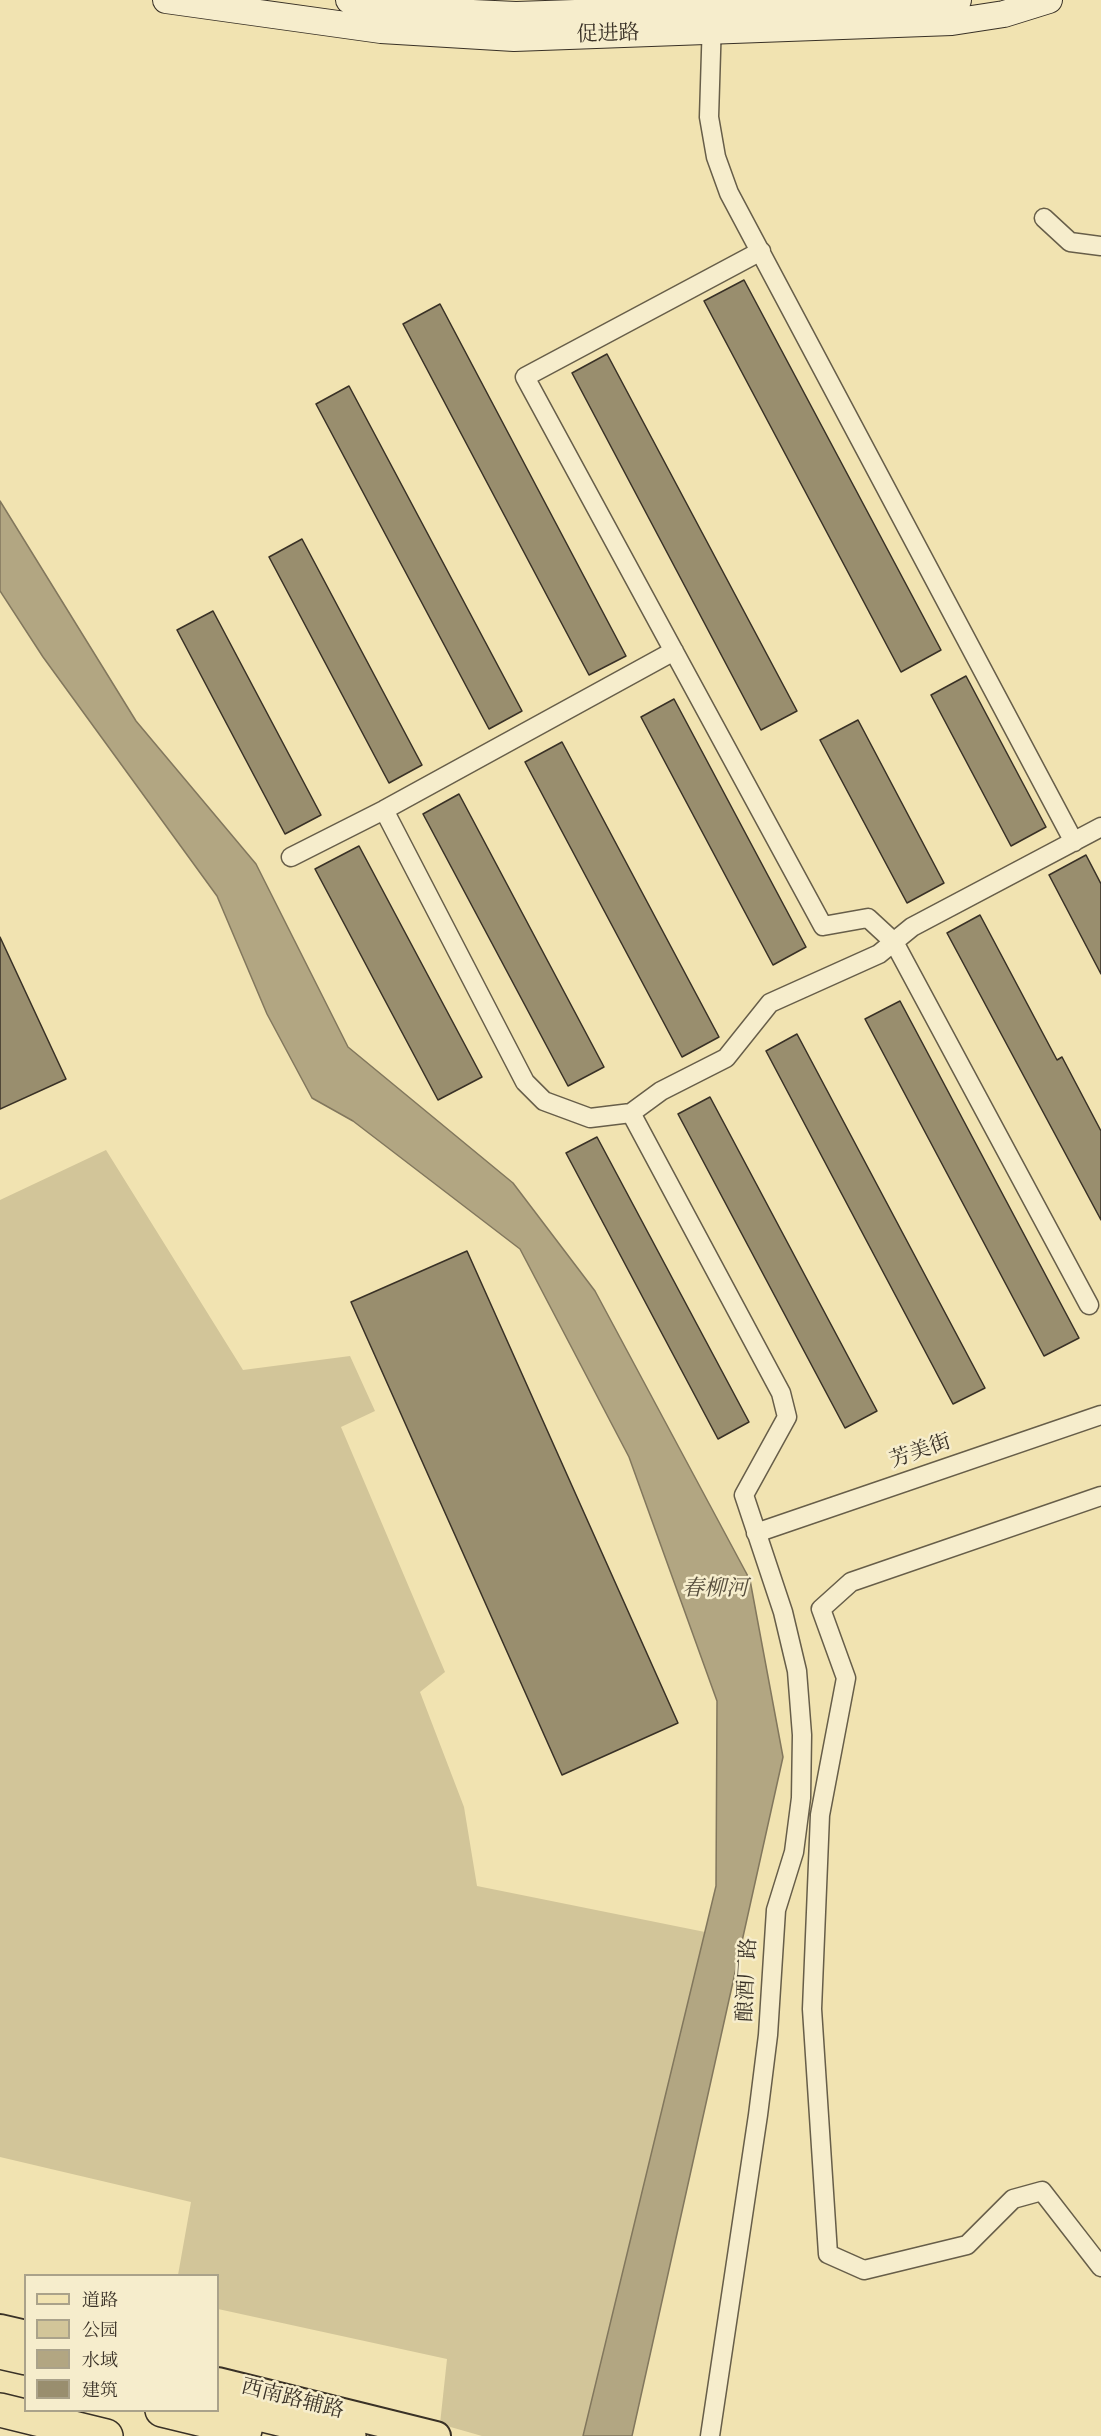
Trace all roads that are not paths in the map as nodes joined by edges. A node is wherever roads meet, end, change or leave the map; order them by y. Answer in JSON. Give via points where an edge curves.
{"nodes":[{"id":1,"x":166,"y":0,"type":"edge"},
{"id":2,"x":350,"y":0,"type":"edge"},
{"id":3,"x":958,"y":0,"type":"edge"},
{"id":4,"x":1049,"y":0,"type":"edge"},
{"id":5,"x":619,"y":16,"type":"edge"},
{"id":6,"x":712,"y":21,"type":"junction"},
{"id":7,"x":1044,"y":218,"type":"dead end"},
{"id":8,"x":1101,"y":246,"type":"edge"},
{"id":9,"x":761,"y":251,"type":"junction"},
{"id":10,"x":674,"y":651,"type":"junction"},
{"id":11,"x":384,"y":810,"type":"junction"},
{"id":12,"x":1101,"y":827,"type":"edge"},
{"id":13,"x":1074,"y":842,"type":"junction"},
{"id":14,"x":291,"y":857,"type":"dead end"},
{"id":15,"x":894,"y":942,"type":"junction"},
{"id":16,"x":631,"y":1113,"type":"junction"},
{"id":17,"x":1089,"y":1305,"type":"dead end"},
{"id":18,"x":1101,"y":1415,"type":"edge"},
{"id":19,"x":1101,"y":1496,"type":"edge"},
{"id":20,"x":756,"y":1533,"type":"junction"},
{"id":21,"x":1101,"y":2267,"type":"edge"},
{"id":22,"x":0,"y":2329,"type":"edge"},
{"id":23,"x":24,"y":2335,"type":"edge"},
{"id":24,"x":0,"y":2352,"type":"edge"},
{"id":25,"x":24,"y":2358,"type":"edge"},
{"id":26,"x":0,"y":2372,"type":"edge"},
{"id":27,"x":24,"y":2378,"type":"edge"},
{"id":28,"x":219,"y":2382,"type":"edge"},
{"id":29,"x":0,"y":2410,"type":"edge"},
{"id":30,"x":190,"y":2412,"type":"edge"},
{"id":31,"x":218,"y":2414,"type":"edge"},
{"id":32,"x":0,"y":2429,"type":"edge"},
{"id":33,"x":27,"y":2436,"type":"edge"},
{"id":34,"x":106,"y":2436,"type":"edge"},
{"id":35,"x":268,"y":2436,"type":"edge"},
{"id":36,"x":349,"y":2436,"type":"edge"},
{"id":37,"x":436,"y":2436,"type":"edge"},
{"id":38,"x":710,"y":2436,"type":"edge"}],
"edges":[{"from":1,"to":5,"type":"main road","name":"促进路","via":[[448,36],[514,38]]},
{"from":2,"to":5,"type":"main road","name":"促进路","via":[[451,12]]},
{"from":3,"to":6,"type":"main road","name":"促进路"},
{"from":4,"to":6,"type":"main road","name":"促进路","via":[[1004,14],[952,22]]},
{"from":5,"to":6,"type":"main road","name":"促进路"},
{"from":6,"to":9,"type":"street","via":[[709,117],[716,157],[729,193]]},
{"from":7,"to":8,"type":"street","via":[[1070,242]]},
{"from":9,"to":10,"type":"street","via":[[525,377]]},
{"from":9,"to":13,"type":"street"},
{"from":10,"to":11,"type":"street"},
{"from":10,"to":15,"type":"street","via":[[823,926],[868,918]]},
{"from":11,"to":14,"type":"street"},
{"from":11,"to":16,"type":"street","via":[[525,1082],[544,1101],[590,1118]]},
{"from":12,"to":13,"type":"street"},
{"from":13,"to":15,"type":"street","via":[[912,927]]},
{"from":15,"to":16,"type":"street","via":[[879,954],[770,1004],[726,1058],[661,1091]]},
{"from":15,"to":17,"type":"street"},
{"from":16,"to":20,"type":"street","name":"酿酒厂路","via":[[781,1393],[787,1417],[744,1495]]},
{"from":18,"to":20,"type":"street","name":"芳美街"},
{"from":19,"to":21,"type":"street","via":[[851,1582],[821,1609],[846,1678],[820,1815],[812,2008],[828,2254],[864,2270],[967,2246],[1013,2199],[1042,2191]]},
{"from":20,"to":38,"type":"street","name":"酿酒厂路","via":[[783,1612],[797,1671],[801,1798],[794,1852],[776,1910],[758,2115]]},
{"from":22,"to":23,"type":"main road"},
{"from":24,"to":25,"type":"highway"},
{"from":26,"to":27,"type":"highway"},
{"from":28,"to":37,"type":"main road","name":"西南路辅路"},
{"from":29,"to":34,"type":"highway"},
{"from":30,"to":31,"type":"highway"},
{"from":31,"to":35,"type":"highway"},
{"from":31,"to":36,"type":"highway"},
{"from":32,"to":33,"type":"highway"}]}
